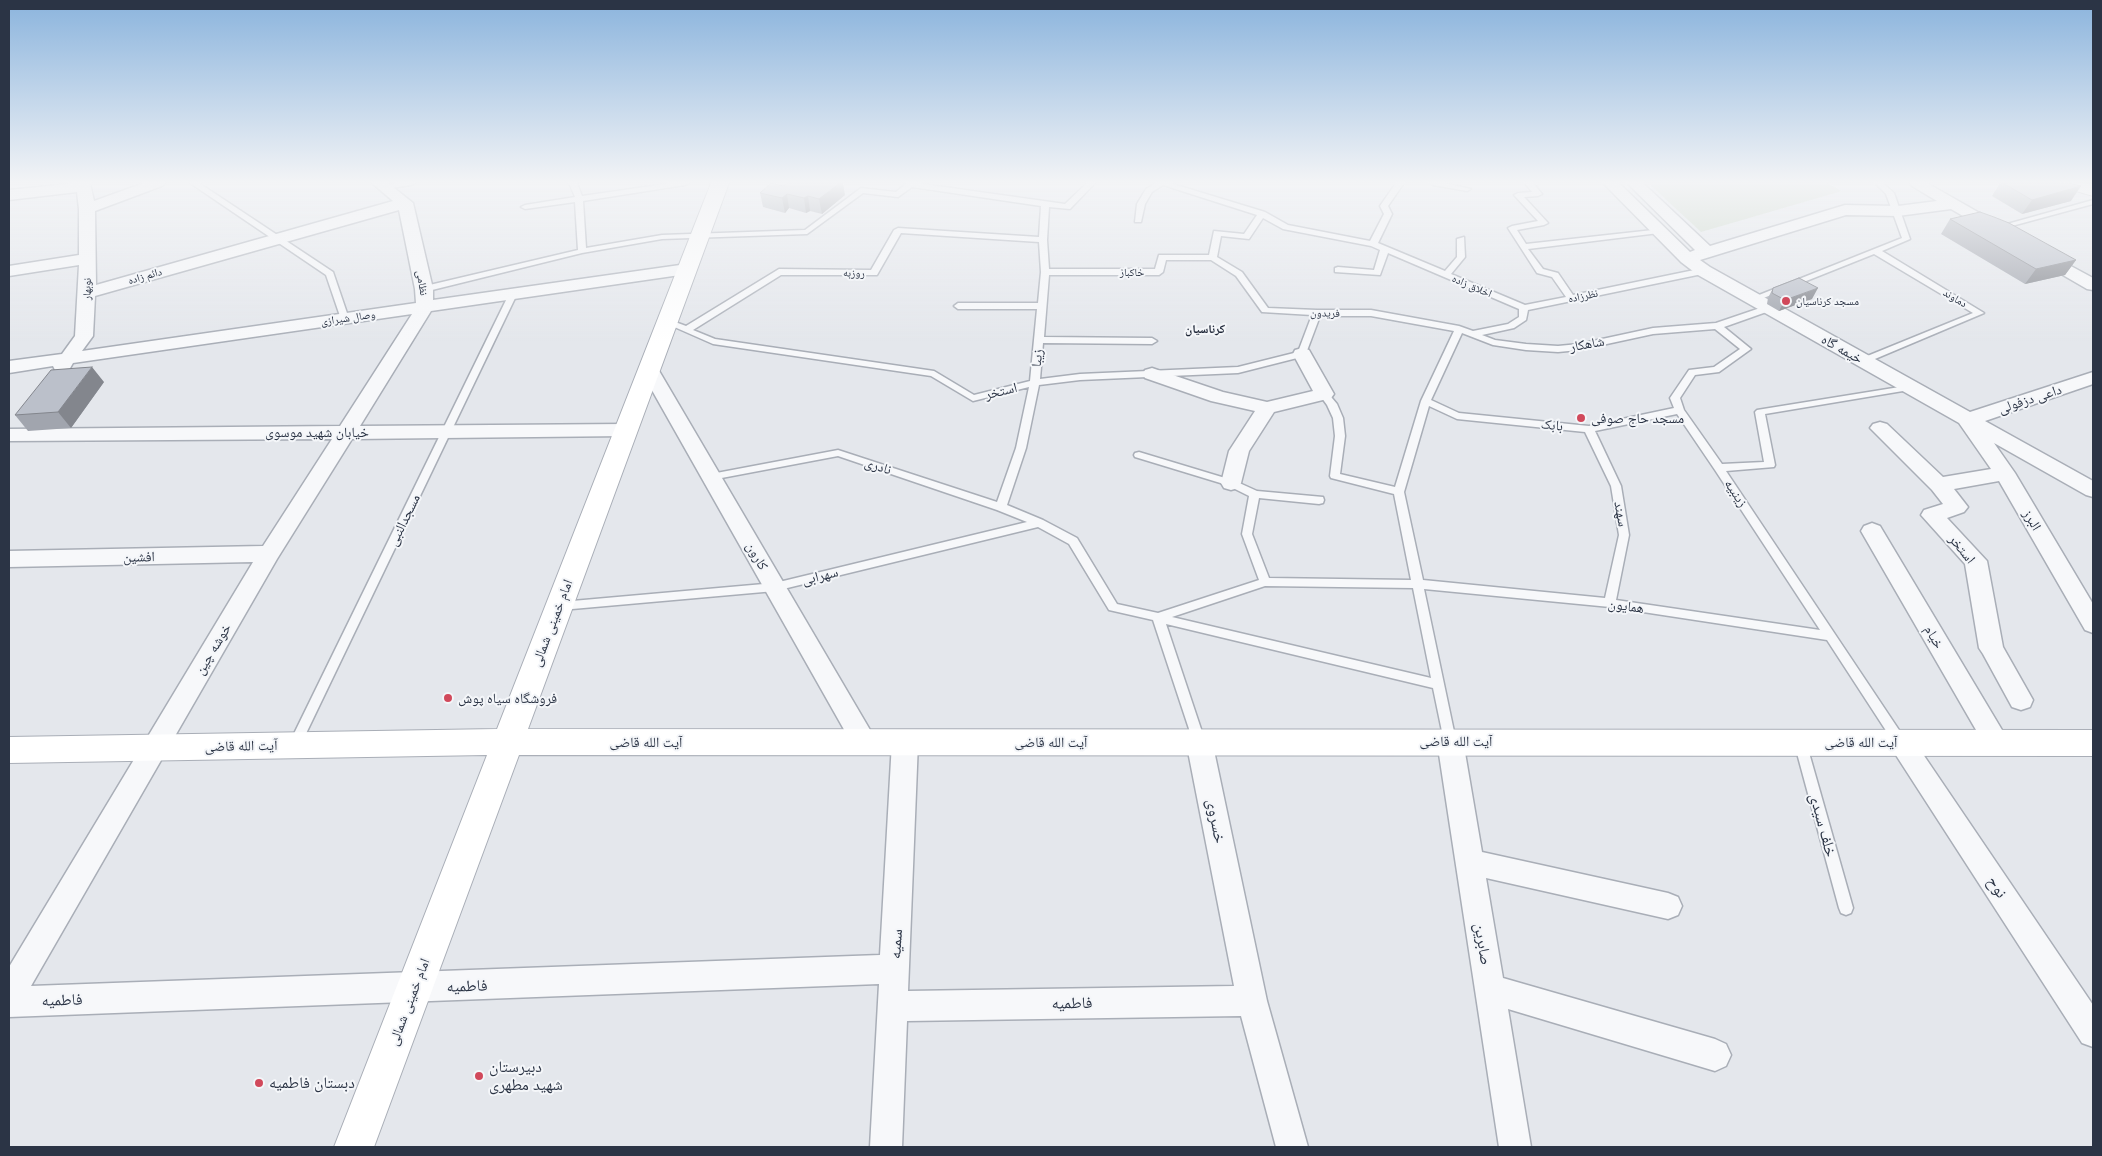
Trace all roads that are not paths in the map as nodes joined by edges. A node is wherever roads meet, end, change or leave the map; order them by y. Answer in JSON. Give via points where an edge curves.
{"nodes":[{"id":1,"x":86,"y":237,"type":"edge"},
{"id":2,"x":274,"y":237,"type":"edge"},
{"id":3,"x":284,"y":237,"type":"edge"},
{"id":4,"x":413,"y":237,"type":"edge"},
{"id":5,"x":581,"y":237,"type":"edge"},
{"id":6,"x":663,"y":237,"type":"edge"},
{"id":7,"x":699,"y":237,"type":"edge"},
{"id":8,"x":894,"y":237,"type":"edge"},
{"id":9,"x":999,"y":237,"type":"edge"},
{"id":10,"x":1043,"y":237,"type":"edge"},
{"id":11,"x":1216,"y":237,"type":"edge"},
{"id":12,"x":1337,"y":237,"type":"edge"},
{"id":13,"x":1377,"y":237,"type":"edge"},
{"id":14,"x":1517,"y":237,"type":"edge"},
{"id":15,"x":1608,"y":237,"type":"edge"},
{"id":16,"x":1665,"y":237,"type":"edge"},
{"id":17,"x":1684,"y":237,"type":"edge"},
{"id":18,"x":1772,"y":237,"type":"edge"},
{"id":19,"x":1905,"y":237,"type":"edge"},
{"id":20,"x":277,"y":239,"type":"junction"},
{"id":21,"x":1461,"y":239,"type":"dead end"},
{"id":22,"x":1043,"y":240,"type":"junction"},
{"id":23,"x":1374,"y":244,"type":"junction"},
{"id":24,"x":1523,"y":247,"type":"junction"},
{"id":25,"x":2028,"y":247,"type":"edge"},
{"id":26,"x":1385,"y":249,"type":"junction"},
{"id":27,"x":582,"y":251,"type":"junction"},
{"id":28,"x":1875,"y":251,"type":"junction"},
{"id":29,"x":1213,"y":258,"type":"junction"},
{"id":30,"x":86,"y":259,"type":"junction"},
{"id":31,"x":1706,"y":261,"type":"junction"},
{"id":32,"x":687,"y":269,"type":"junction"},
{"id":33,"x":1338,"y":270,"type":"dead end"},
{"id":34,"x":9,"y":271,"type":"edge"},
{"id":35,"x":1045,"y":272,"type":"junction"},
{"id":36,"x":1446,"y":275,"type":"junction"},
{"id":37,"x":2093,"y":285,"type":"edge"},
{"id":38,"x":87,"y":293,"type":"junction"},
{"id":39,"x":512,"y":294,"type":"junction"},
{"id":40,"x":424,"y":298,"type":"junction"},
{"id":41,"x":1571,"y":298,"type":"junction"},
{"id":42,"x":1761,"y":304,"type":"junction"},
{"id":43,"x":958,"y":306,"type":"dead end"},
{"id":44,"x":1042,"y":306,"type":"junction"},
{"id":45,"x":1524,"y":308,"type":"junction"},
{"id":46,"x":1317,"y":313,"type":"junction"},
{"id":47,"x":345,"y":319,"type":"junction"},
{"id":48,"x":677,"y":326,"type":"junction"},
{"id":49,"x":1716,"y":326,"type":"junction"},
{"id":50,"x":1459,"y":329,"type":"junction"},
{"id":51,"x":1472,"y":334,"type":"junction"},
{"id":52,"x":1039,"y":340,"type":"junction"},
{"id":53,"x":1152,"y":341,"type":"dead end"},
{"id":54,"x":1302,"y":354,"type":"junction"},
{"id":55,"x":67,"y":359,"type":"junction"},
{"id":56,"x":1864,"y":361,"type":"junction"},
{"id":57,"x":9,"y":368,"type":"edge"},
{"id":58,"x":649,"y":369,"type":"junction"},
{"id":59,"x":1152,"y":374,"type":"junction"},
{"id":60,"x":2093,"y":378,"type":"edge"},
{"id":61,"x":50,"y":381,"type":"edge"},
{"id":62,"x":1035,"y":383,"type":"junction"},
{"id":63,"x":1909,"y":387,"type":"junction"},
{"id":64,"x":1324,"y":394,"type":"junction"},
{"id":65,"x":1426,"y":401,"type":"junction"},
{"id":66,"x":1266,"y":408,"type":"junction"},
{"id":67,"x":1679,"y":410,"type":"junction"},
{"id":68,"x":1967,"y":420,"type":"junction"},
{"id":69,"x":1880,"y":428,"type":"dead end"},
{"id":70,"x":13,"y":429,"type":"edge"},
{"id":71,"x":1589,"y":429,"type":"junction"},
{"id":72,"x":626,"y":430,"type":"junction"},
{"id":73,"x":447,"y":431,"type":"junction"},
{"id":74,"x":347,"y":432,"type":"junction"},
{"id":75,"x":1139,"y":455,"type":"dead end"},
{"id":76,"x":1719,"y":468,"type":"junction"},
{"id":77,"x":2005,"y":473,"type":"junction"},
{"id":78,"x":711,"y":477,"type":"junction"},
{"id":79,"x":1231,"y":483,"type":"junction"},
{"id":80,"x":1939,"y":485,"type":"junction"},
{"id":81,"x":2093,"y":490,"type":"edge"},
{"id":82,"x":1399,"y":492,"type":"junction"},
{"id":83,"x":1254,"y":494,"type":"junction"},
{"id":84,"x":1319,"y":500,"type":"dead end"},
{"id":85,"x":1001,"y":508,"type":"junction"},
{"id":86,"x":1039,"y":523,"type":"junction"},
{"id":87,"x":1872,"y":531,"type":"dead end"},
{"id":88,"x":269,"y":554,"type":"junction"},
{"id":89,"x":9,"y":559,"type":"edge"},
{"id":90,"x":1265,"y":582,"type":"junction"},
{"id":91,"x":1419,"y":584,"type":"junction"},
{"id":92,"x":775,"y":587,"type":"junction"},
{"id":93,"x":1610,"y":603,"type":"junction"},
{"id":94,"x":559,"y":606,"type":"junction"},
{"id":95,"x":1158,"y":617,"type":"junction"},
{"id":96,"x":2093,"y":624,"type":"edge"},
{"id":97,"x":1831,"y":636,"type":"junction"},
{"id":98,"x":1439,"y":685,"type":"junction"},
{"id":99,"x":2021,"y":700,"type":"dead end"},
{"id":100,"x":1450,"y":741,"type":"junction"},
{"id":101,"x":507,"y":742,"type":"junction"},
{"id":102,"x":864,"y":742,"type":"junction"},
{"id":103,"x":905,"y":742,"type":"junction"},
{"id":104,"x":1199,"y":742,"type":"junction"},
{"id":105,"x":1800,"y":742,"type":"junction"},
{"id":106,"x":1901,"y":742,"type":"junction"},
{"id":107,"x":1996,"y":742,"type":"junction"},
{"id":108,"x":2093,"y":742,"type":"edge"},
{"id":109,"x":294,"y":746,"type":"junction"},
{"id":110,"x":155,"y":748,"type":"junction"},
{"id":111,"x":9,"y":750,"type":"edge"},
{"id":112,"x":1469,"y":862,"type":"junction"},
{"id":113,"x":1668,"y":906,"type":"dead end"},
{"id":114,"x":1846,"y":908,"type":"dead end"},
{"id":115,"x":894,"y":969,"type":"junction"},
{"id":116,"x":414,"y":988,"type":"junction"},
{"id":117,"x":1490,"y":989,"type":"junction"},
{"id":118,"x":9,"y":995,"type":"edge"},
{"id":119,"x":1252,"y":1001,"type":"junction"},
{"id":120,"x":9,"y":1002,"type":"edge"},
{"id":121,"x":893,"y":1006,"type":"junction"},
{"id":122,"x":2093,"y":1032,"type":"edge"},
{"id":123,"x":1715,"y":1055,"type":"dead end"},
{"id":124,"x":354,"y":1147,"type":"edge"},
{"id":125,"x":886,"y":1147,"type":"edge"},
{"id":126,"x":1292,"y":1147,"type":"edge"},
{"id":127,"x":1516,"y":1147,"type":"edge"}],
"edges":[{"from":1,"to":30,"type":"street","name":"نوبهار"},
{"from":2,"to":20,"type":"lane"},
{"from":3,"to":20,"type":"street","name":"دائم زاده"},
{"from":4,"to":40,"type":"street","name":"نظامی"},
{"from":5,"to":27,"type":"lane"},
{"from":6,"to":27,"type":"lane"},
{"from":7,"to":32,"type":"main road","name":"امام خمینی شمالی"},
{"from":8,"to":48,"type":"lane","name":"روزبه","via":[[874,274],[779,272]]},
{"from":9,"to":22,"type":"lane","name":"روزبه"},
{"from":10,"to":22,"type":"lane","name":"زیبا"},
{"from":11,"to":29,"type":"lane"},
{"from":12,"to":23,"type":"lane","name":"اخلاق زاده"},
{"from":13,"to":23,"type":"lane"},
{"from":14,"to":24,"type":"lane"},
{"from":15,"to":24,"type":"lane"},
{"from":16,"to":31,"type":"street","via":[[1686,258]]},
{"from":17,"to":31,"type":"street","name":"خیمه گاه"},
{"from":18,"to":31,"type":"street"},
{"from":19,"to":28,"type":"lane"},
{"from":20,"to":38,"type":"street","name":"دائم زاده"},
{"from":20,"to":47,"type":"lane","via":[[330,274]]},
{"from":21,"to":36,"type":"lane","via":[[1461,257]]},
{"from":22,"to":35,"type":"lane","name":"زیبا"},
{"from":23,"to":26,"type":"lane","name":"اخلاق زاده"},
{"from":24,"to":41,"type":"lane","via":[[1540,271],[1555,275]]},
{"from":25,"to":37,"type":"street"},
{"from":26,"to":33,"type":"lane","via":[[1377,273]]},
{"from":26,"to":36,"type":"lane","name":"اخلاق زاده"},
{"from":27,"to":40,"type":"lane"},
{"from":28,"to":42,"type":"lane"},
{"from":28,"to":56,"type":"lane","name":"دماوند","via":[[1980,313]]},
{"from":29,"to":35,"type":"lane","name":"خاکباز","via":[[1162,257],[1159,272]]},
{"from":29,"to":46,"type":"lane","name":"فریدون","via":[[1239,274],[1265,310]]},
{"from":30,"to":34,"type":"street"},
{"from":30,"to":38,"type":"street","name":"نوبهار"},
{"from":31,"to":41,"type":"lane","name":"نظرزاده"},
{"from":31,"to":42,"type":"street","name":"خیمه گاه"},
{"from":32,"to":39,"type":"street","name":"وصال شیرازی"},
{"from":32,"to":48,"type":"main road","name":"امام خمینی شمالی"},
{"from":35,"to":44,"type":"lane","name":"زیبا"},
{"from":36,"to":45,"type":"lane","name":"اخلاق زاده"},
{"from":38,"to":55,"type":"street","name":"نوبهار","via":[[84,336]]},
{"from":39,"to":40,"type":"street","name":"وصال شیرازی"},
{"from":39,"to":73,"type":"lane","name":"مسجدالنبی"},
{"from":40,"to":47,"type":"street","name":"وصال شیرازی"},
{"from":40,"to":74,"type":"street","name":"خوشه چین"},
{"from":41,"to":45,"type":"lane","name":"نظرزاده"},
{"from":42,"to":49,"type":"lane"},
{"from":42,"to":56,"type":"street","name":"خیمه گاه"},
{"from":43,"to":44,"type":"lane"},
{"from":44,"to":52,"type":"lane","name":"زیبا"},
{"from":45,"to":51,"type":"lane","via":[[1523,318],[1511,326]]},
{"from":46,"to":50,"type":"lane","name":"فریدون","via":[[1371,313]]},
{"from":46,"to":54,"type":"lane"},
{"from":47,"to":55,"type":"street","name":"وصال شیرازی"},
{"from":48,"to":58,"type":"main road","name":"امام خمینی شمالی"},
{"from":48,"to":62,"type":"lane","name":"استخر","via":[[713,340],[934,374],[973,398]]},
{"from":49,"to":51,"type":"lane","name":"شاهکار","via":[[1653,331],[1558,349],[1493,342]]},
{"from":49,"to":67,"type":"lane","via":[[1746,349],[1716,370],[1692,372],[1675,398]]},
{"from":50,"to":51,"type":"lane","name":"شاهکار"},
{"from":50,"to":65,"type":"lane"},
{"from":52,"to":53,"type":"lane"},
{"from":52,"to":62,"type":"lane","name":"زیبا"},
{"from":54,"to":59,"type":"lane","name":"استخر","via":[[1238,370]]},
{"from":54,"to":64,"type":"street"},
{"from":55,"to":57,"type":"street","name":"وصال شیرازی"},
{"from":55,"to":61,"type":"street","name":"نوبهار"},
{"from":56,"to":63,"type":"street","name":"خیمه گاه"},
{"from":58,"to":72,"type":"main road","name":"امام خمینی شمالی"},
{"from":58,"to":78,"type":"street","name":"کارون"},
{"from":59,"to":62,"type":"lane","name":"استخر","via":[[1080,377]]},
{"from":59,"to":66,"type":"street","via":[[1218,397]]},
{"from":60,"to":68,"type":"street","name":"داعی دزفولی"},
{"from":62,"to":85,"type":"lane","name":"زیبا","via":[[1021,448]]},
{"from":63,"to":68,"type":"street","name":"خیمه گاه"},
{"from":63,"to":76,"type":"lane","via":[[1760,412],[1770,465]]},
{"from":64,"to":66,"type":"street"},
{"from":64,"to":82,"type":"lane","via":[[1338,418],[1340,436],[1335,476]]},
{"from":65,"to":71,"type":"lane","name":"بابک","via":[[1456,416]]},
{"from":65,"to":82,"type":"lane"},
{"from":66,"to":79,"type":"street","via":[[1239,451]]},
{"from":67,"to":71,"type":"lane","name":"بابک"},
{"from":67,"to":76,"type":"lane","name":"زینبیه"},
{"from":68,"to":77,"type":"street","name":"البرز"},
{"from":68,"to":81,"type":"street","name":"خیمه گاه"},
{"from":69,"to":80,"type":"street"},
{"from":70,"to":74,"type":"street","name":"خیابان شهید موسوی"},
{"from":71,"to":93,"type":"lane","name":"سهند","via":[[1616,486],[1624,536]]},
{"from":72,"to":73,"type":"street","name":"خیابان شهید موسوی"},
{"from":72,"to":94,"type":"main road","name":"امام خمینی شمالی"},
{"from":73,"to":74,"type":"street","name":"خیابان شهید موسوی"},
{"from":73,"to":109,"type":"lane","name":"مسجدالنبی"},
{"from":74,"to":88,"type":"street","name":"خوشه چین"},
{"from":75,"to":79,"type":"lane"},
{"from":76,"to":97,"type":"lane","name":"زینبیه"},
{"from":77,"to":80,"type":"street"},
{"from":77,"to":96,"type":"street","name":"البرز"},
{"from":78,"to":85,"type":"lane","name":"نادری","via":[[838,453]]},
{"from":78,"to":92,"type":"street","name":"کارون"},
{"from":79,"to":83,"type":"lane"},
{"from":80,"to":99,"type":"street","name":"استخر","via":[[1957,506],[1932,515],[1976,561],[1991,648]]},
{"from":82,"to":91,"type":"lane"},
{"from":83,"to":84,"type":"lane"},
{"from":83,"to":90,"type":"lane","via":[[1247,534]]},
{"from":85,"to":86,"type":"lane","name":"نادری"},
{"from":86,"to":92,"type":"lane","name":"سهرابی"},
{"from":86,"to":95,"type":"lane","via":[[1072,541],[1112,607]]},
{"from":87,"to":107,"type":"street","name":"خیام"},
{"from":88,"to":89,"type":"street","name":"افشین"},
{"from":88,"to":110,"type":"street","name":"خوشه چین"},
{"from":90,"to":91,"type":"lane","name":"همایون"},
{"from":90,"to":95,"type":"lane","name":"همایون"},
{"from":91,"to":93,"type":"lane","name":"همایون"},
{"from":91,"to":98,"type":"lane"},
{"from":92,"to":94,"type":"lane","name":"سهرابی"},
{"from":92,"to":102,"type":"street","name":"کارون"},
{"from":93,"to":97,"type":"lane","name":"همایون"},
{"from":94,"to":101,"type":"main road","name":"امام خمینی شمالی"},
{"from":95,"to":98,"type":"lane"},
{"from":95,"to":104,"type":"lane","name":"خسروی"},
{"from":97,"to":106,"type":"lane","name":"زینبیه"},
{"from":98,"to":100,"type":"lane"},
{"from":100,"to":104,"type":"main road","name":"آیت الله قاضی"},
{"from":100,"to":105,"type":"main road","name":"آیت الله قاضی"},
{"from":100,"to":112,"type":"street","name":"صابرین"},
{"from":101,"to":102,"type":"main road","name":"آیت الله قاضی"},
{"from":101,"to":109,"type":"main road","name":"آیت الله قاضی"},
{"from":101,"to":116,"type":"main road","name":"امام خمینی شمالی"},
{"from":102,"to":103,"type":"main road","name":"آیت الله قاضی"},
{"from":103,"to":104,"type":"main road","name":"آیت الله قاضی"},
{"from":103,"to":115,"type":"street","name":"سمیه"},
{"from":104,"to":119,"type":"street","name":"خسروی"},
{"from":105,"to":106,"type":"main road","name":"آیت الله قاضی"},
{"from":105,"to":114,"type":"lane","name":"خلف سیدی"},
{"from":106,"to":107,"type":"main road","name":"آیت الله قاضی"},
{"from":106,"to":122,"type":"street","name":"نوح"},
{"from":107,"to":108,"type":"main road","name":"آیت الله قاضی"},
{"from":109,"to":110,"type":"main road","name":"آیت الله قاضی"},
{"from":110,"to":111,"type":"main road","name":"آیت الله قاضی"},
{"from":110,"to":118,"type":"street","name":"خوشه چین"},
{"from":112,"to":113,"type":"street"},
{"from":112,"to":117,"type":"street","name":"صابرین"},
{"from":115,"to":116,"type":"street","name":"فاطمیه"},
{"from":115,"to":121,"type":"street","name":"سمیه"},
{"from":116,"to":120,"type":"street","name":"فاطمیه"},
{"from":116,"to":124,"type":"main road","name":"امام خمینی شمالی"},
{"from":117,"to":123,"type":"street"},
{"from":117,"to":127,"type":"street","name":"صابرین"},
{"from":119,"to":121,"type":"street","name":"فاطمیه"},
{"from":119,"to":126,"type":"street","name":"خسروی"},
{"from":121,"to":125,"type":"street","name":"سمیه"}]}
